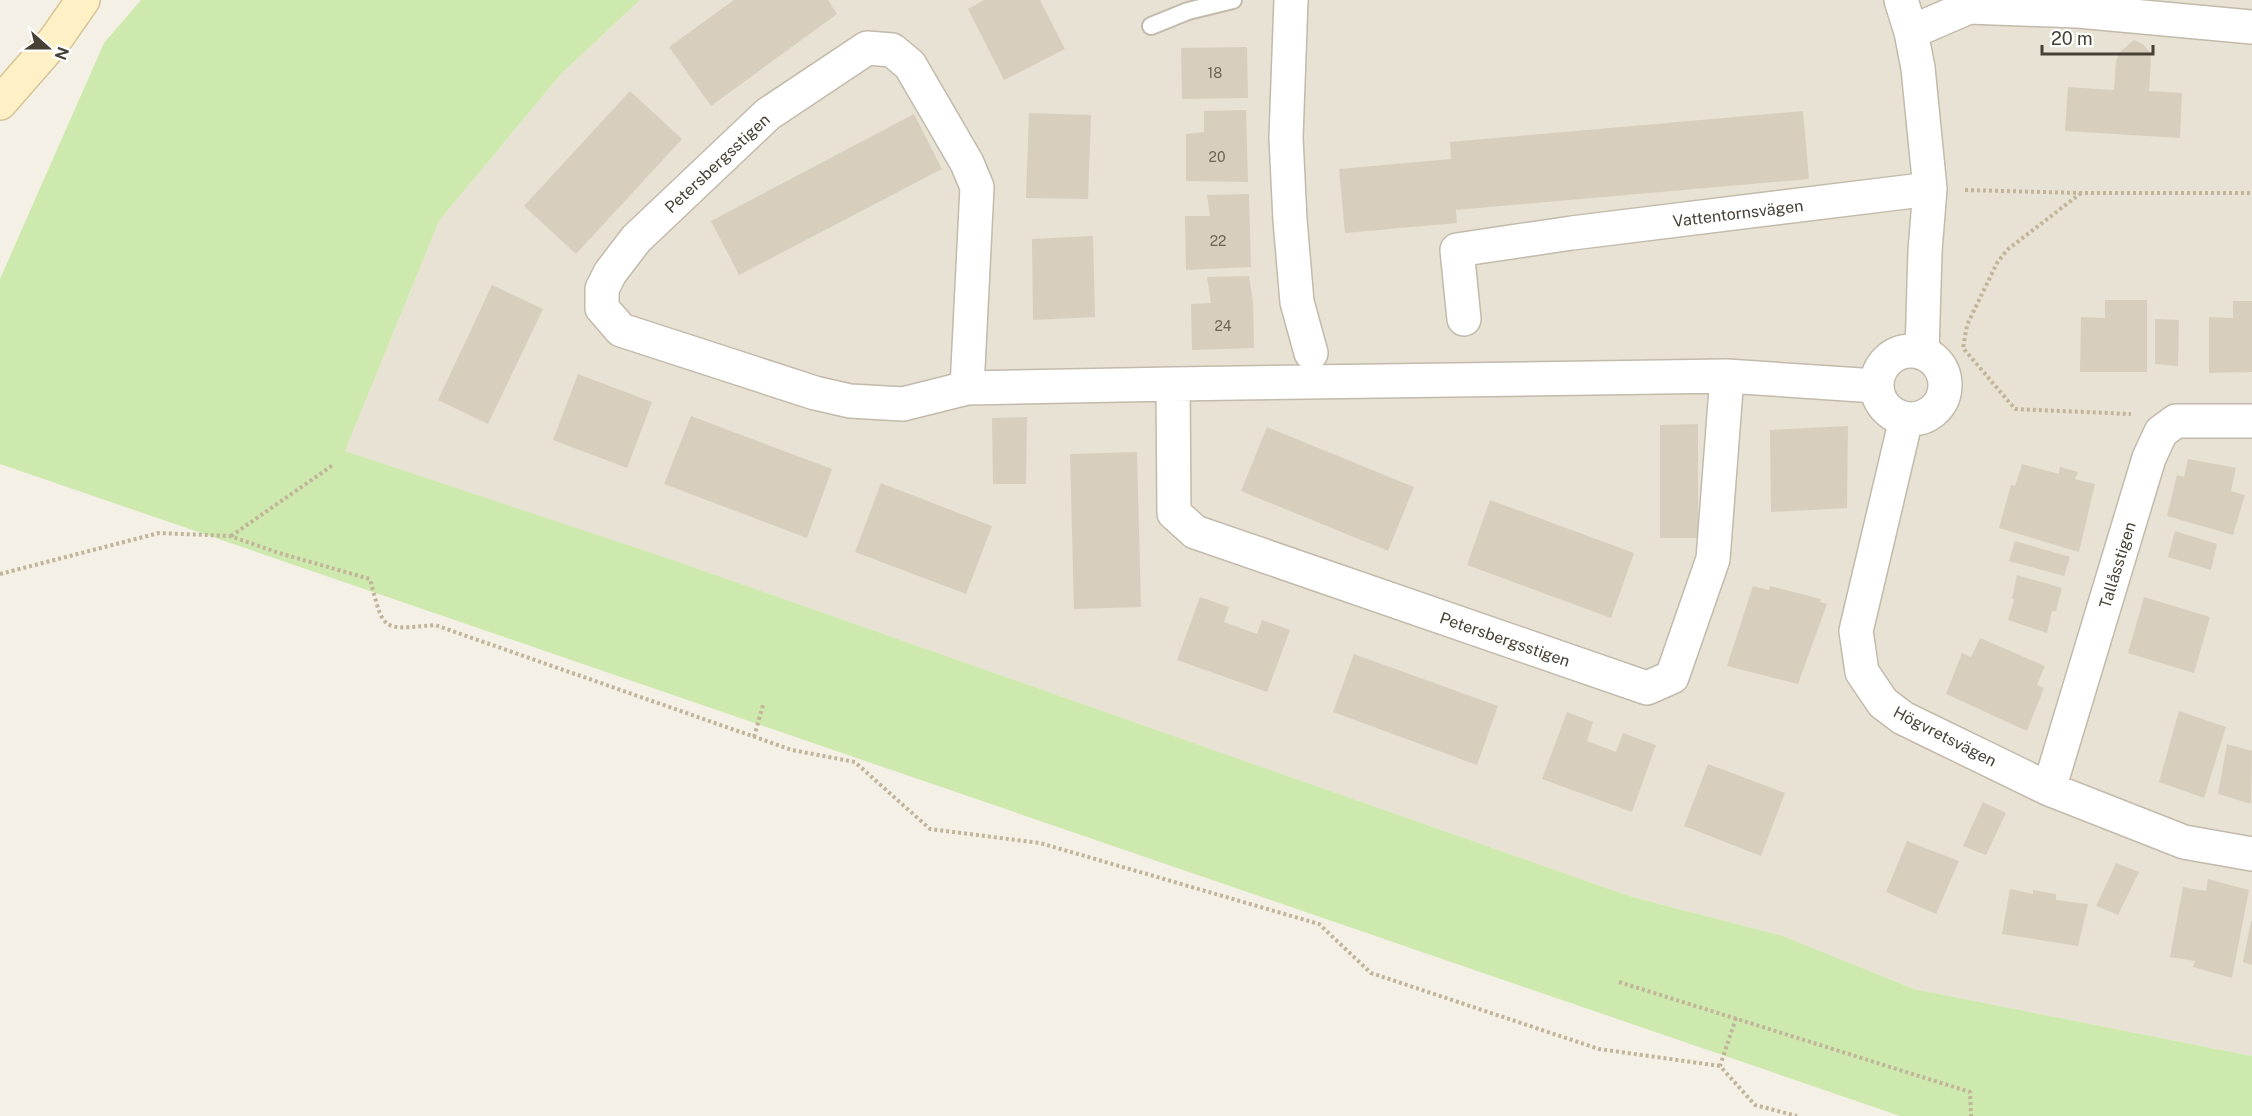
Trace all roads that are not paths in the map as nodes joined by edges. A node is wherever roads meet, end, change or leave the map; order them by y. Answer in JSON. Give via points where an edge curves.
{"nodes":[{"id":1,"x":83,"y":0,"type":"edge"},
{"id":2,"x":1233,"y":0,"type":"edge"},
{"id":3,"x":1291,"y":0,"type":"edge"},
{"id":4,"x":1902,"y":0,"type":"edge"},
{"id":5,"x":1151,"y":26,"type":"dead end"},
{"id":6,"x":2252,"y":27,"type":"edge"},
{"id":7,"x":1911,"y":32,"type":"junction"},
{"id":8,"x":0,"y":104,"type":"edge"},
{"id":9,"x":1930,"y":189,"type":"junction"},
{"id":10,"x":1464,"y":319,"type":"dead end"},
{"id":11,"x":1311,"y":353,"type":"dead end"},
{"id":12,"x":1922,"y":353,"type":"junction"},
{"id":13,"x":1727,"y":376,"type":"junction"},
{"id":14,"x":1173,"y":384,"type":"junction"},
{"id":15,"x":1876,"y":386,"type":"junction"},
{"id":16,"x":967,"y":388,"type":"junction"},
{"id":17,"x":1906,"y":419,"type":"junction"},
{"id":18,"x":2252,"y":421,"type":"edge"},
{"id":19,"x":2049,"y":789,"type":"junction"},
{"id":20,"x":2252,"y":854,"type":"edge"}],
"edges":[{"from":1,"to":8,"type":"main road","via":[[55,40]]},
{"from":2,"to":5,"type":"lane","via":[[1188,10]]},
{"from":3,"to":11,"type":"street","via":[[1286,138],[1290,220],[1297,302]]},
{"from":4,"to":7,"type":"street"},
{"from":6,"to":7,"type":"street","via":[[2078,10],[1969,7]]},
{"from":7,"to":9,"type":"street"},
{"from":9,"to":10,"type":"street","name":"Vattentornsvägen","via":[[1457,250]]},
{"from":9,"to":12,"type":"street"},
{"from":12,"to":15,"type":"street","via":[[1898,353],[1886,361]]},
{"from":12,"to":17,"type":"street","via":[[1943,369],[1943,397],[1934,411],[1920,419]]},
{"from":13,"to":14,"type":"street","name":"Petersbergsstigen"},
{"from":13,"to":14,"type":"street","name":"Petersbergsstigen","via":[[1713,559],[1672,677],[1647,688],[1195,532],[1174,513]]},
{"from":13,"to":15,"type":"street","name":"Petersbergsstigen"},
{"from":14,"to":16,"type":"street","name":"Petersbergsstigen"},
{"from":15,"to":17,"type":"street","via":[[1887,409]]},
{"from":16,"to":16,"type":"street","name":"Petersbergsstigen","via":[[903,404],[850,401],[815,393],[621,330],[602,308],[602,289],[636,239],[768,114],[867,48],[892,50],[910,65],[977,187]]},
{"from":17,"to":19,"type":"street","name":"Högvretsvägen","via":[[1856,631],[1863,672],[1883,703],[1903,718]]},
{"from":18,"to":19,"type":"street","name":"Tallåsstigen","via":[[2176,421],[2161,432],[2149,458]]},
{"from":19,"to":20,"type":"street","name":"Högvretsvägen","via":[[2184,843]]}]}
